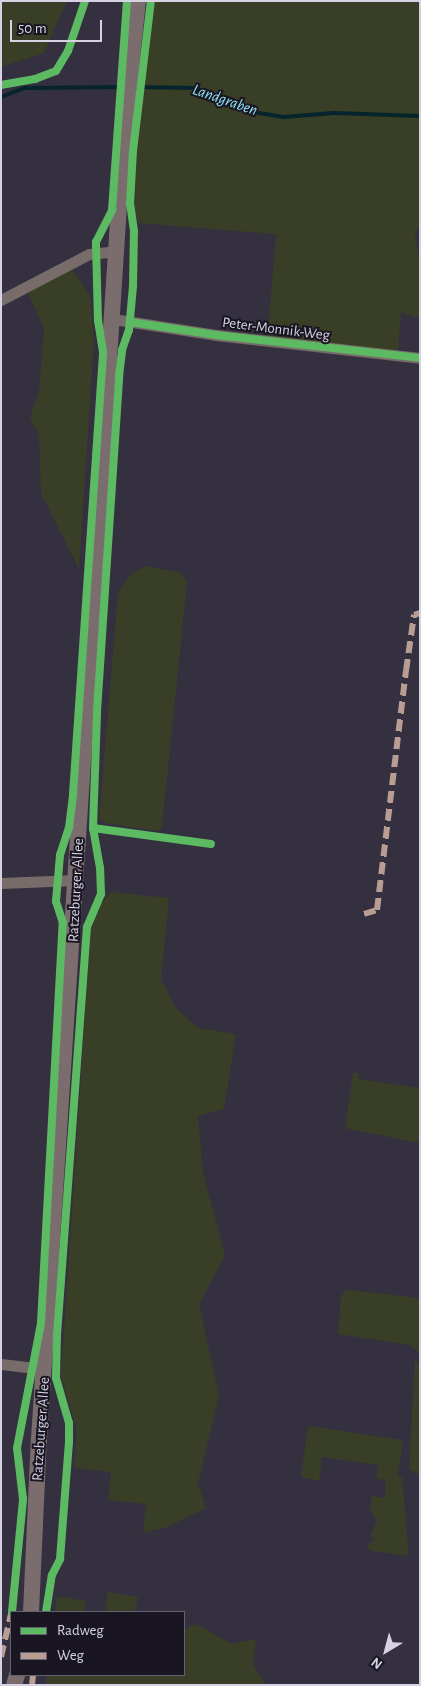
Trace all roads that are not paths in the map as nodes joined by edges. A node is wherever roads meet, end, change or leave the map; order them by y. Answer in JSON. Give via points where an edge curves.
{"nodes":[{"id":1,"x":138,"y":1,"type":"edge"},
{"id":2,"x":118,"y":251,"type":"junction"},
{"id":3,"x":1,"y":300,"type":"edge"},
{"id":4,"x":113,"y":319,"type":"junction"},
{"id":5,"x":420,"y":358,"type":"edge"},
{"id":6,"x":76,"y":880,"type":"junction"},
{"id":7,"x":1,"y":883,"type":"edge"},
{"id":8,"x":1,"y":1364,"type":"edge"},
{"id":9,"x":44,"y":1368,"type":"junction"},
{"id":10,"x":32,"y":1611,"type":"edge"}],
"edges":[{"from":1,"to":2,"type":"main road","name":"Ratzeburger Allee","via":[[129,78]]},
{"from":2,"to":3,"type":"street","via":[[89,254]]},
{"from":2,"to":4,"type":"main road","name":"Ratzeburger Allee"},
{"from":4,"to":5,"type":"street","name":"Peter-Monnik-Weg","via":[[216,336]]},
{"from":4,"to":6,"type":"main road","name":"Ratzeburger Allee"},
{"from":6,"to":7,"type":"street"},
{"from":6,"to":9,"type":"main road","name":"Ratzeburger Allee"},
{"from":8,"to":9,"type":"street"},
{"from":9,"to":10,"type":"main road","name":"Ratzeburger Allee"}]}
